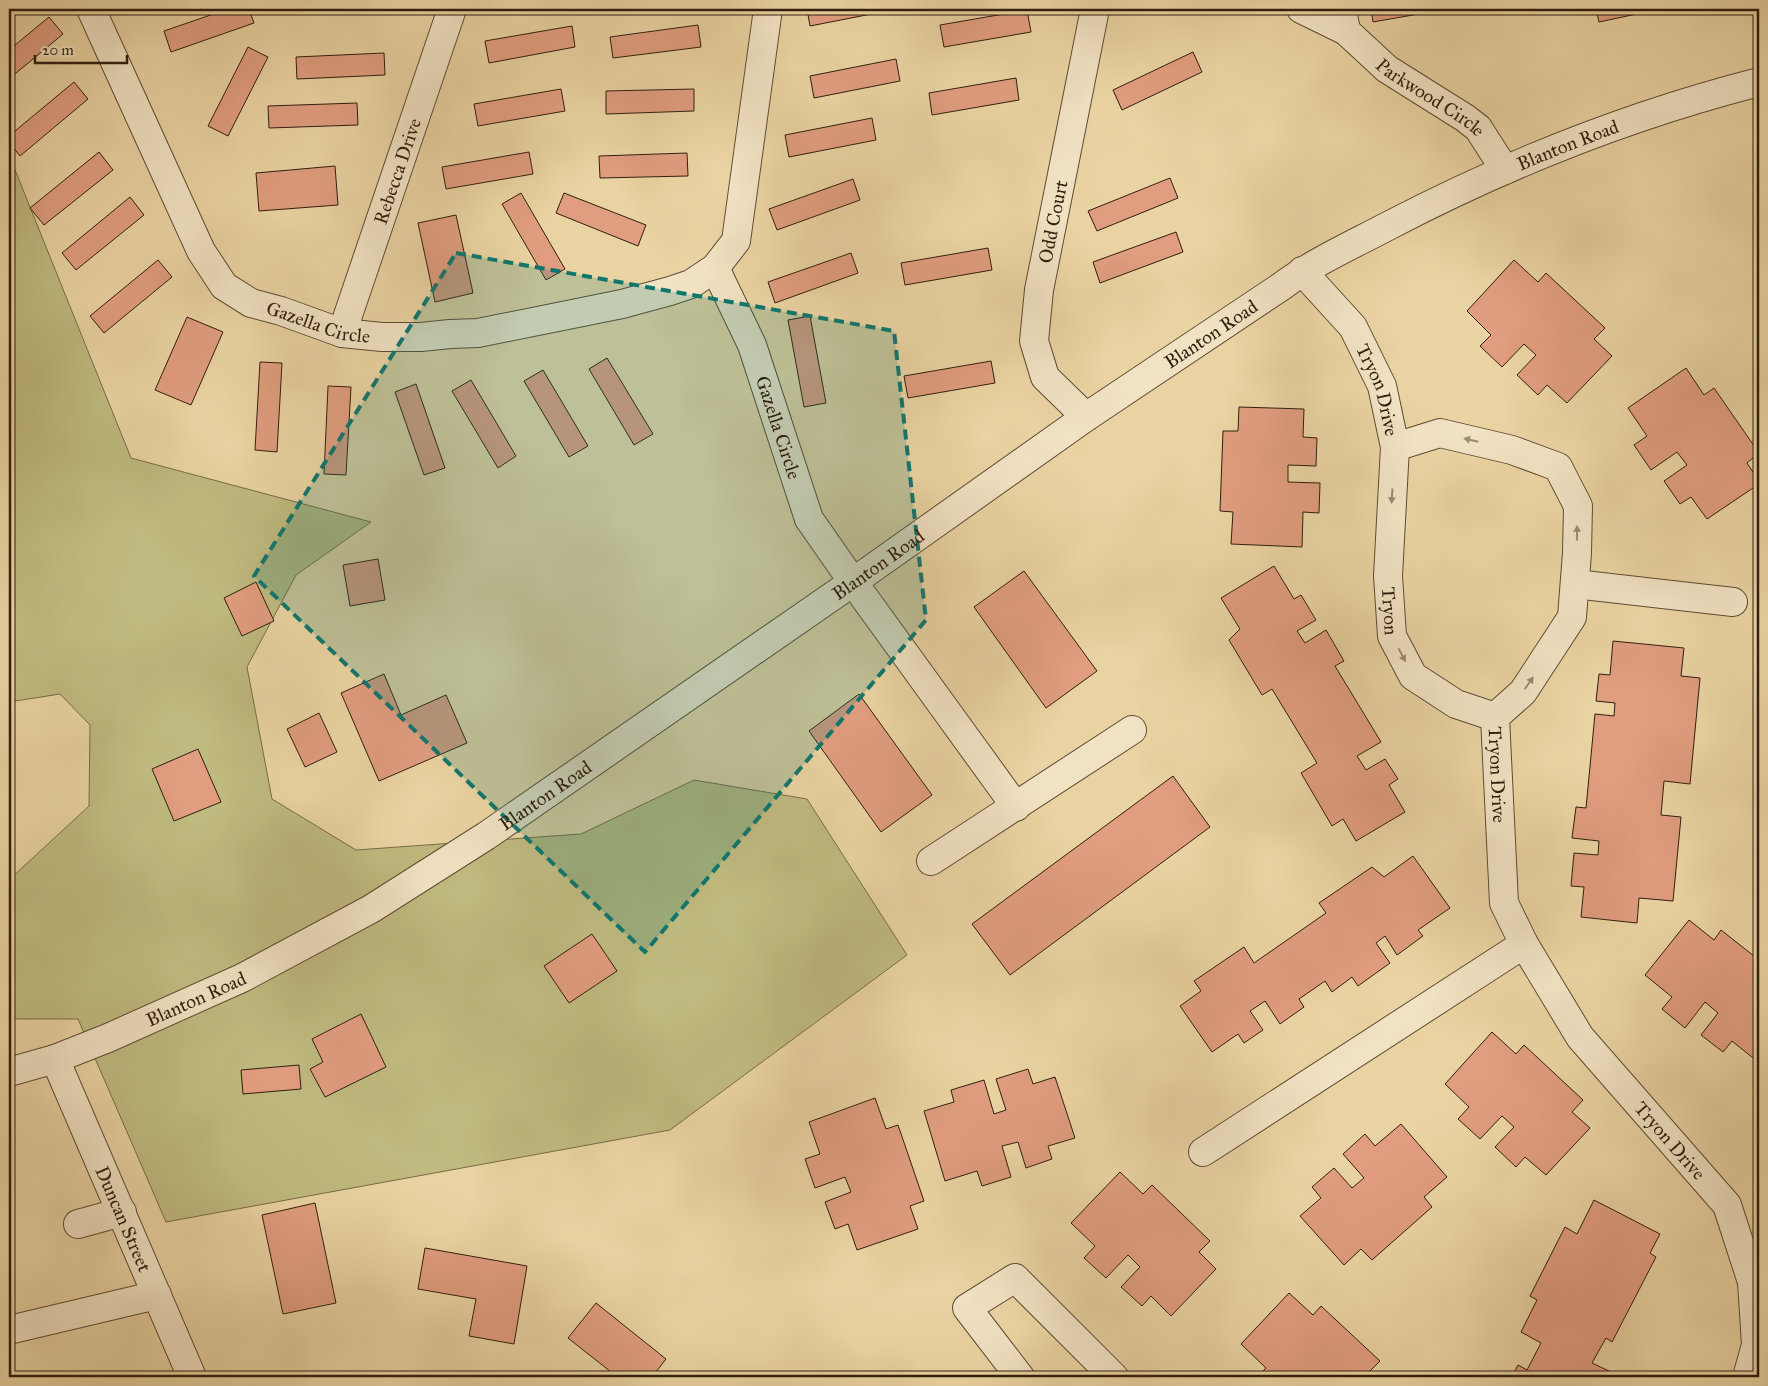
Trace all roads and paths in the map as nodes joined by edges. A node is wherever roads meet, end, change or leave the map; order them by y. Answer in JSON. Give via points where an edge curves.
{"nodes":[{"id":1,"x":91,"y":9,"type":"edge"},
{"id":2,"x":452,"y":9,"type":"edge"},
{"id":3,"x":768,"y":9,"type":"edge"},
{"id":4,"x":1095,"y":9,"type":"edge"},
{"id":5,"x":1301,"y":9,"type":"edge"},
{"id":6,"x":1344,"y":20,"type":"edge"},
{"id":7,"x":1759,"y":82,"type":"edge"},
{"id":8,"x":1505,"y":170,"type":"junction"},
{"id":9,"x":715,"y":268,"type":"junction"},
{"id":10,"x":1302,"y":271,"type":"junction"},
{"id":11,"x":342,"y":333,"type":"junction"},
{"id":12,"x":1086,"y":417,"type":"junction"},
{"id":13,"x":1395,"y":447,"type":"junction"},
{"id":14,"x":853,"y":582,"type":"junction"},
{"id":15,"x":1575,"y":584,"type":"junction"},
{"id":16,"x":1734,"y":602,"type":"dead end"},
{"id":17,"x":1495,"y":718,"type":"junction"},
{"id":18,"x":1132,"y":730,"type":"dead end"},
{"id":19,"x":1016,"y":806,"type":"junction"},
{"id":20,"x":932,"y":861,"type":"dead end"},
{"id":21,"x":1524,"y":944,"type":"junction"},
{"id":22,"x":55,"y":1059,"type":"junction"},
{"id":23,"x":9,"y":1072,"type":"edge"},
{"id":24,"x":1203,"y":1152,"type":"dead end"},
{"id":25,"x":122,"y":1212,"type":"junction"},
{"id":26,"x":78,"y":1224,"type":"dead end"},
{"id":27,"x":157,"y":1294,"type":"junction"},
{"id":28,"x":9,"y":1330,"type":"edge"},
{"id":29,"x":192,"y":1377,"type":"edge"},
{"id":30,"x":1020,"y":1377,"type":"edge"},
{"id":31,"x":1114,"y":1377,"type":"edge"},
{"id":32,"x":1747,"y":1377,"type":"edge"}],
"edges":[{"from":1,"to":11,"type":"street","name":"Gazella Circle","via":[[201,251],[224,286],[251,303]]},
{"from":2,"to":11,"type":"street","name":"Rebecca Drive"},
{"from":3,"to":9,"type":"street","name":"Gazella Circle","via":[[736,241]]},
{"from":4,"to":12,"type":"street","name":"Odd Court","via":[[1039,290],[1034,341],[1045,377]]},
{"from":5,"to":6,"type":"street","name":"Parkwood Circle"},
{"from":6,"to":8,"type":"street","name":"Parkwood Circle","via":[[1387,69],[1478,128]]},
{"from":7,"to":8,"type":"street","name":"Blanton Road","via":[[1602,130]]},
{"from":8,"to":10,"type":"street","name":"Blanton Road","via":[[1429,204]]},
{"from":9,"to":11,"type":"street","name":"Gazella Circle","via":[[691,284],[670,291],[478,333],[421,338]]},
{"from":9,"to":14,"type":"street","name":"Gazella Circle","via":[[752,345],[809,519]]},
{"from":10,"to":12,"type":"street","name":"Blanton Road"},
{"from":10,"to":13,"type":"street","name":"Tryon Drive","via":[[1353,327],[1382,386]]},
{"from":12,"to":14,"type":"street","name":"Blanton Road"},
{"from":15,"to":13,"type":"street","name":"Tryon Drive","one_way":true,"via":[[1578,506],[1558,467],[1512,450],[1440,433]]},
{"from":13,"to":17,"type":"street","name":"Tryon","one_way":true,"via":[[1388,576],[1392,636],[1413,676],[1456,704]]},
{"from":14,"to":19,"type":"street","name":"Gazella Circle"},
{"from":14,"to":22,"type":"street","name":"Blanton Road","via":[[486,836],[371,909],[242,978]]},
{"from":15,"to":16,"type":"street"},
{"from":17,"to":15,"type":"street","name":"Tryon Drive","one_way":true,"via":[[1522,692],[1572,617]]},
{"from":17,"to":21,"type":"street","name":"Tryon Drive","via":[[1504,903]]},
{"from":18,"to":19,"type":"street"},
{"from":19,"to":20,"type":"street"},
{"from":21,"to":24,"type":"street"},
{"from":21,"to":32,"type":"street","name":"Tryon Drive","via":[[1580,1037],[1727,1205],[1752,1282],[1756,1345]]},
{"from":22,"to":23,"type":"street","name":"Blanton Road"},
{"from":22,"to":25,"type":"street","name":"Duncan Street"},
{"from":25,"to":26,"type":"street"},
{"from":25,"to":27,"type":"street","name":"Duncan Street"},
{"from":27,"to":28,"type":"street"},
{"from":27,"to":29,"type":"street","name":"Duncan Street"},
{"from":30,"to":31,"type":"street","via":[[967,1308],[1015,1278]]}]}
